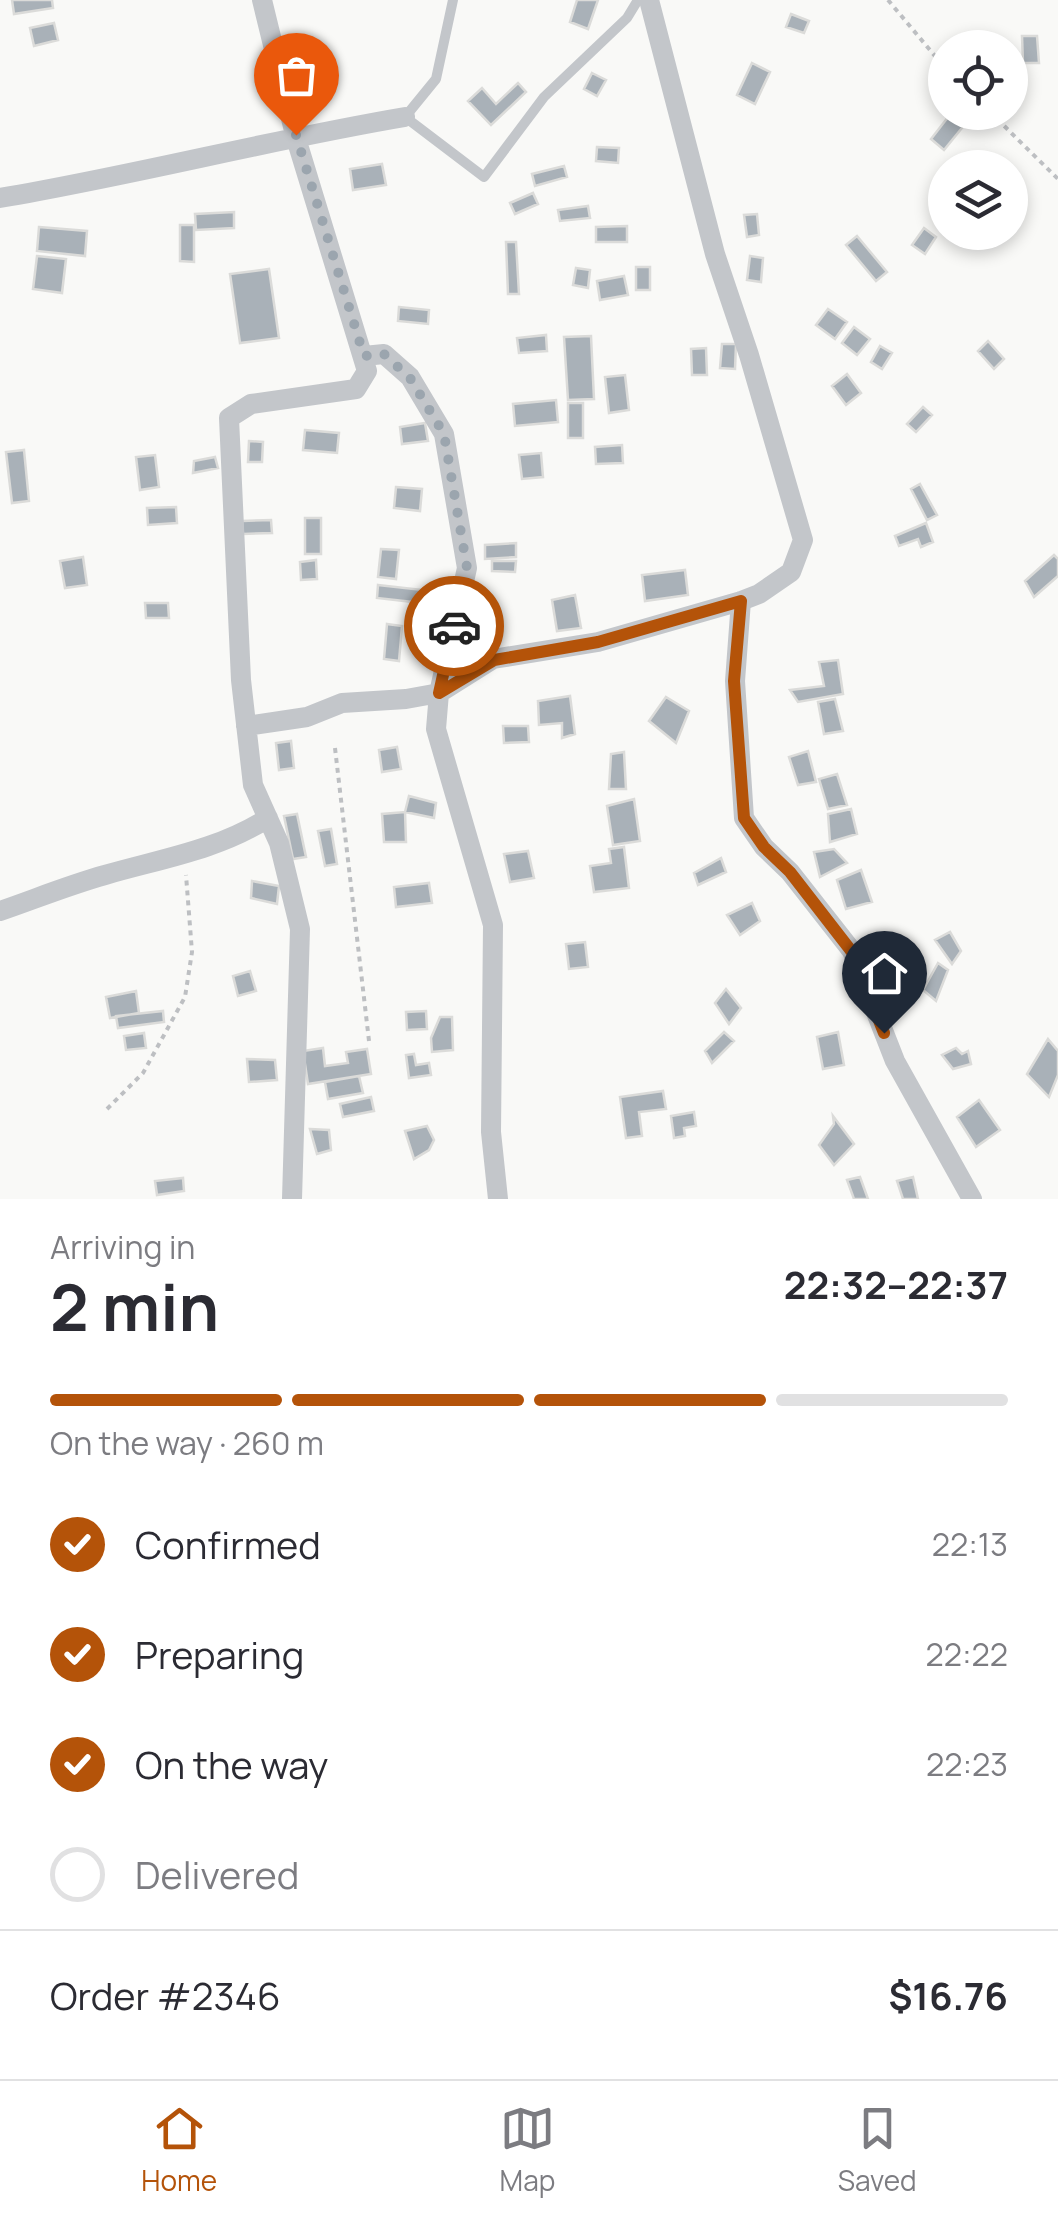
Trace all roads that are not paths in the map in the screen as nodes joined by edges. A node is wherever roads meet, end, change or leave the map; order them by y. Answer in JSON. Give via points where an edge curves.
{"nodes":[{"id":1,"x":262,"y":0,"type":"edge"},
{"id":2,"x":452,"y":0,"type":"edge"},
{"id":3,"x":638,"y":0,"type":"edge"},
{"id":4,"x":649,"y":0,"type":"edge"},
{"id":5,"x":405,"y":117,"type":"junction"},
{"id":6,"x":296,"y":135,"type":"junction"},
{"id":7,"x":0,"y":198,"type":"edge"},
{"id":8,"x":364,"y":356,"type":"junction"},
{"id":9,"x":741,"y":601,"type":"junction"},
{"id":10,"x":439,"y":693,"type":"junction"},
{"id":11,"x":246,"y":726,"type":"junction"},
{"id":12,"x":268,"y":818,"type":"junction"},
{"id":13,"x":0,"y":912,"type":"edge"},
{"id":14,"x":292,"y":1199,"type":"edge"},
{"id":15,"x":498,"y":1199,"type":"edge"},
{"id":16,"x":972,"y":1199,"type":"edge"}],
"edges":[{"from":1,"to":6,"type":"street"},
{"from":2,"to":5,"type":"lane","via":[[436,79]]},
{"from":3,"to":5,"type":"lane","via":[[544,97],[484,177]]},
{"from":4,"to":9,"type":"street","via":[[715,254],[802,540],[790,572]]},
{"from":5,"to":6,"type":"street"},
{"from":6,"to":7,"type":"street"},
{"from":6,"to":8,"type":"street"},
{"from":8,"to":10,"type":"street","via":[[384,354],[410,378],[444,434],[467,568]]},
{"from":8,"to":11,"type":"street","via":[[367,371],[356,390],[252,404],[229,418]]},
{"from":9,"to":10,"type":"street","via":[[598,642],[494,660]]},
{"from":9,"to":16,"type":"street","via":[[734,681],[744,818],[852,952],[895,1061]]},
{"from":10,"to":11,"type":"street","via":[[342,702],[308,717]]},
{"from":10,"to":15,"type":"street","via":[[436,729],[493,925]]},
{"from":11,"to":12,"type":"street","via":[[252,785]]},
{"from":12,"to":13,"type":"street","via":[[184,856],[101,876]]},
{"from":12,"to":14,"type":"street","via":[[300,929]]}]}
